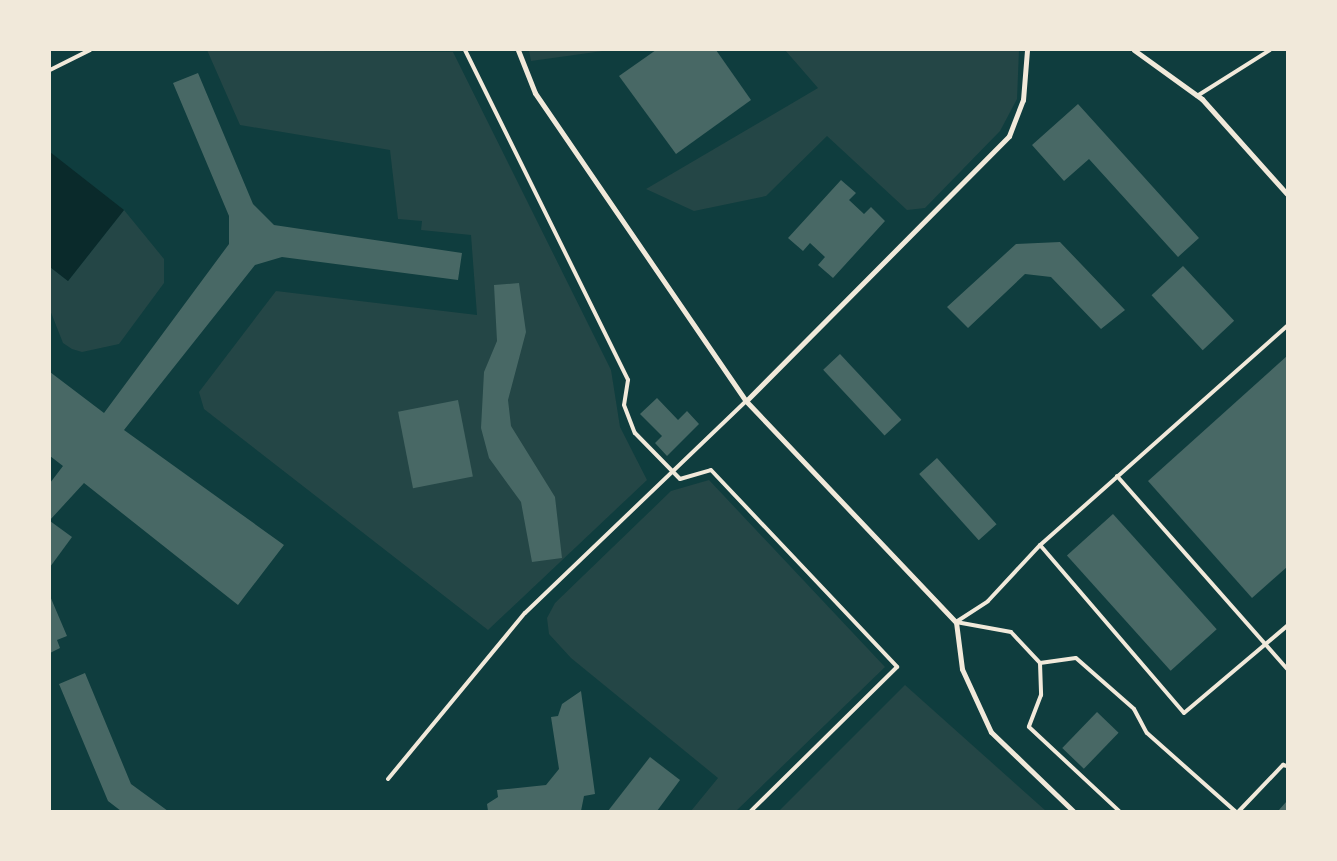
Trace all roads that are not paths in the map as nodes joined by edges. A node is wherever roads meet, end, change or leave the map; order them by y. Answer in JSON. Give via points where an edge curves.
{"nodes":[{"id":1,"x":90,"y":50,"type":"edge"},
{"id":2,"x":465,"y":50,"type":"edge"},
{"id":3,"x":518,"y":50,"type":"edge"},
{"id":4,"x":1027,"y":50,"type":"edge"},
{"id":5,"x":1134,"y":50,"type":"edge"},
{"id":6,"x":1270,"y":50,"type":"edge"},
{"id":7,"x":50,"y":70,"type":"edge"},
{"id":8,"x":1198,"y":96,"type":"junction"},
{"id":9,"x":1287,"y":194,"type":"edge"},
{"id":10,"x":1287,"y":326,"type":"edge"},
{"id":11,"x":746,"y":401,"type":"junction"},
{"id":12,"x":674,"y":473,"type":"junction"},
{"id":13,"x":1117,"y":476,"type":"junction"},
{"id":14,"x":1040,"y":544,"type":"junction"},
{"id":15,"x":956,"y":622,"type":"junction"},
{"id":16,"x":1287,"y":626,"type":"edge"},
{"id":17,"x":1265,"y":645,"type":"junction"},
{"id":18,"x":1040,"y":663,"type":"junction"},
{"id":19,"x":1287,"y":669,"type":"edge"},
{"id":20,"x":1287,"y":766,"type":"edge"},
{"id":21,"x":388,"y":779,"type":"dead end"},
{"id":22,"x":751,"y":811,"type":"edge"},
{"id":23,"x":1073,"y":811,"type":"edge"},
{"id":24,"x":1119,"y":811,"type":"edge"},
{"id":25,"x":1234,"y":811,"type":"edge"},
{"id":26,"x":1239,"y":811,"type":"edge"}],
"edges":[{"from":1,"to":7,"type":"lane"},
{"from":2,"to":12,"type":"lane","via":[[628,380],[624,405],[635,433]]},
{"from":3,"to":11,"type":"street","via":[[535,93]]},
{"from":4,"to":11,"type":"street","via":[[1023,100],[1008,136]]},
{"from":5,"to":8,"type":"street"},
{"from":6,"to":8,"type":"lane"},
{"from":8,"to":9,"type":"street"},
{"from":10,"to":13,"type":"lane"},
{"from":11,"to":12,"type":"lane"},
{"from":11,"to":15,"type":"street"},
{"from":12,"to":21,"type":"lane","via":[[525,613]]},
{"from":12,"to":22,"type":"lane","via":[[680,480],[711,470],[897,667]]},
{"from":13,"to":14,"type":"lane"},
{"from":13,"to":17,"type":"lane"},
{"from":14,"to":15,"type":"lane","via":[[988,601]]},
{"from":14,"to":17,"type":"lane","via":[[1184,713]]},
{"from":15,"to":18,"type":"lane","via":[[1011,632]]},
{"from":15,"to":23,"type":"street","via":[[962,669],[991,732]]},
{"from":16,"to":17,"type":"lane"},
{"from":17,"to":19,"type":"lane"},
{"from":18,"to":24,"type":"lane","via":[[1041,696],[1029,727]]},
{"from":18,"to":25,"type":"lane","via":[[1076,658],[1134,709],[1147,732]]},
{"from":20,"to":26,"type":"lane","via":[[1283,764]]}]}
